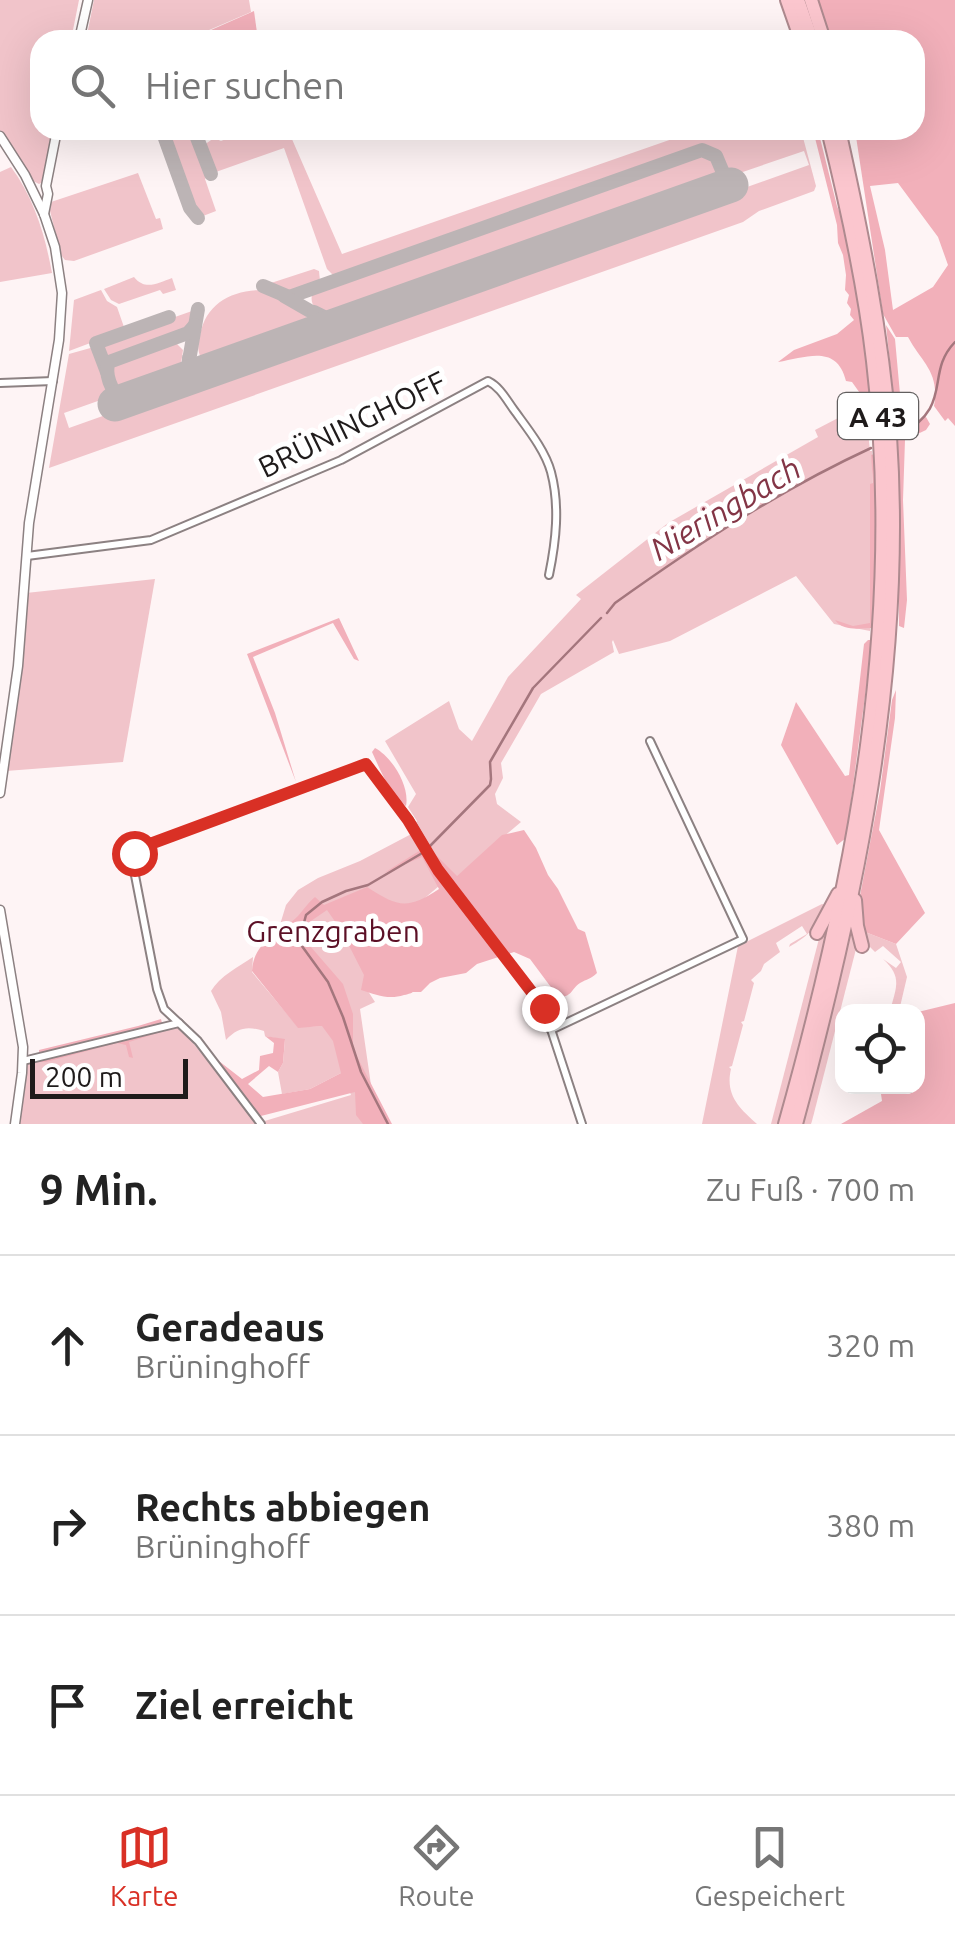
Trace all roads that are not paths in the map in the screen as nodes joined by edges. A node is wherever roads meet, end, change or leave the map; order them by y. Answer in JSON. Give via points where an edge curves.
{"nodes":[{"id":1,"x":88,"y":0,"type":"edge"},
{"id":2,"x":784,"y":0,"type":"edge"},
{"id":3,"x":798,"y":0,"type":"edge"},
{"id":4,"x":811,"y":0,"type":"edge"},
{"id":5,"x":81,"y":30,"type":"edge"},
{"id":6,"x":799,"y":30,"type":"edge"},
{"id":7,"x":803,"y":30,"type":"edge"},
{"id":8,"x":821,"y":30,"type":"edge"},
{"id":9,"x":0,"y":136,"type":"edge"},
{"id":10,"x":55,"y":140,"type":"edge"},
{"id":11,"x":830,"y":140,"type":"edge"},
{"id":12,"x":844,"y":140,"type":"edge"},
{"id":13,"x":46,"y":186,"type":"junction"},
{"id":14,"x":34,"y":193,"type":"junction"},
{"id":15,"x":44,"y":214,"type":"junction"},
{"id":16,"x":53,"y":381,"type":"junction"},
{"id":17,"x":0,"y":383,"type":"edge"},
{"id":18,"x":27,"y":556,"type":"junction"},
{"id":19,"x":549,"y":575,"type":"dead end"},
{"id":20,"x":650,"y":741,"type":"dead end"},
{"id":21,"x":0,"y":792,"type":"edge"},
{"id":22,"x":850,"y":877,"type":"junction"},
{"id":23,"x":0,"y":910,"type":"edge"},
{"id":24,"x":817,"y":932,"type":"dead end"},
{"id":25,"x":862,"y":946,"type":"dead end"},
{"id":26,"x":178,"y":1023,"type":"junction"},
{"id":27,"x":551,"y":1030,"type":"junction"},
{"id":28,"x":23,"y":1061,"type":"junction"},
{"id":29,"x":15,"y":1124,"type":"edge"},
{"id":30,"x":261,"y":1124,"type":"edge"},
{"id":31,"x":582,"y":1124,"type":"edge"},
{"id":32,"x":785,"y":1124,"type":"edge"},
{"id":33,"x":796,"y":1124,"type":"edge"}],
"edges":[{"from":1,"to":5,"type":"street"},
{"from":2,"to":6,"type":"highway"},
{"from":3,"to":7,"type":"highway"},
{"from":4,"to":8,"type":"highway"},
{"from":9,"to":14,"type":"street"},
{"from":10,"to":13,"type":"street"},
{"from":11,"to":22,"type":"highway","number":"A 43","via":[[873,360],[882,497],[873,715]]},
{"from":12,"to":22,"type":"highway","number":"A 43","via":[[882,359],[892,534],[886,684],[872,787]]},
{"from":13,"to":14,"type":"street"},
{"from":13,"to":15,"type":"street"},
{"from":14,"to":15,"type":"street"},
{"from":15,"to":16,"type":"street","via":[[62,294]]},
{"from":16,"to":17,"type":"street"},
{"from":16,"to":18,"type":"street"},
{"from":18,"to":19,"type":"street","name":"BRÜNINGHOFF","via":[[151,540],[341,460],[488,381],[550,468],[556,519]]},
{"from":18,"to":21,"type":"street"},
{"from":20,"to":27,"type":"street","via":[[743,939]]},
{"from":22,"to":24,"type":"highway"},
{"from":22,"to":25,"type":"highway"},
{"from":22,"to":32,"type":"highway","number":"A 43"},
{"from":22,"to":33,"type":"highway","number":"A 43","via":[[842,945]]},
{"from":23,"to":28,"type":"street"},
{"from":26,"to":27,"type":"street","via":[[156,989],[134,853],[366,764],[544,1008]]},
{"from":26,"to":28,"type":"street"},
{"from":26,"to":30,"type":"street"},
{"from":27,"to":31,"type":"street"},
{"from":28,"to":29,"type":"street"}]}
